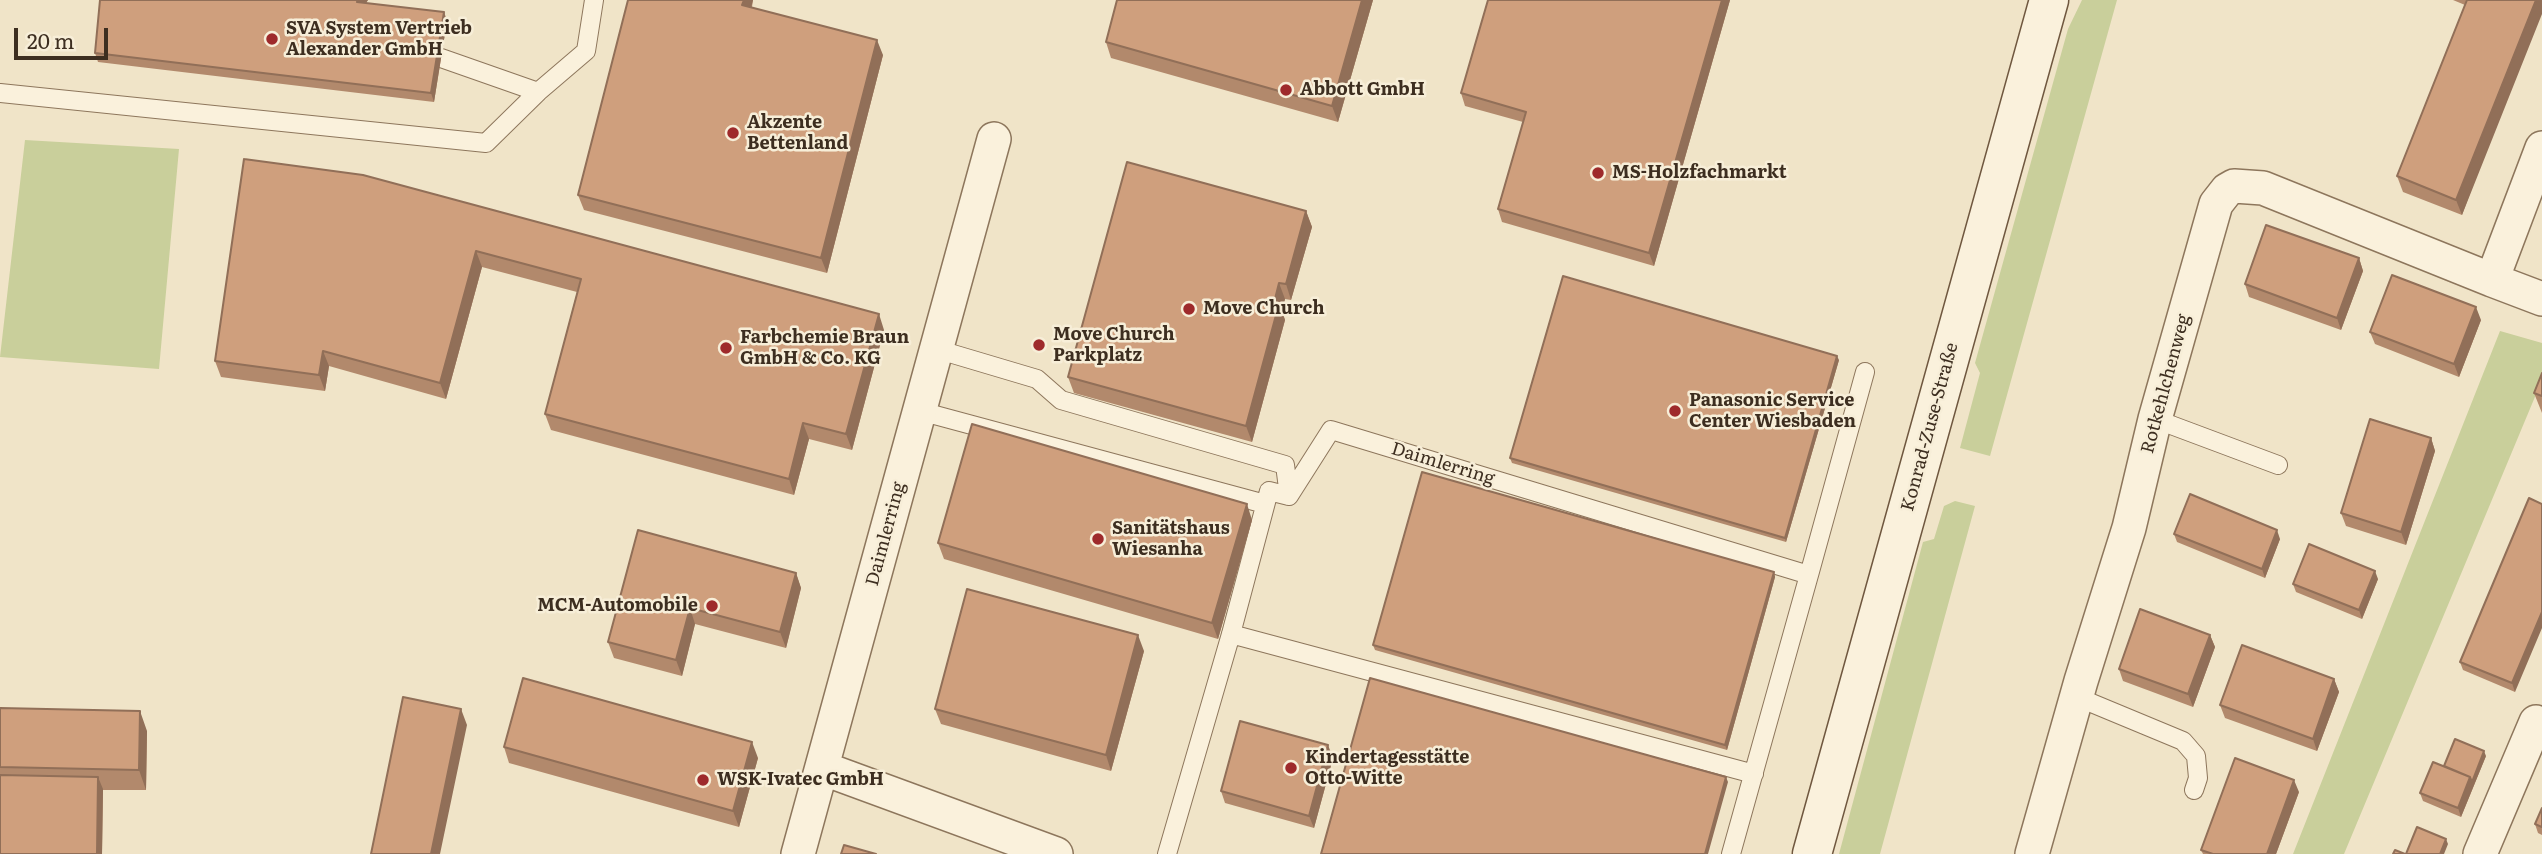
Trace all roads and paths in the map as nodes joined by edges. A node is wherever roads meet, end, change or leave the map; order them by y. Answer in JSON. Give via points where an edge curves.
{"nodes":[{"id":1,"x":594,"y":0,"type":"edge"},
{"id":2,"x":2049,"y":0,"type":"edge"},
{"id":3,"x":441,"y":58,"type":"edge"},
{"id":4,"x":538,"y":92,"type":"junction"},
{"id":5,"x":0,"y":93,"type":"edge"},
{"id":6,"x":994,"y":139,"type":"dead end"},
{"id":7,"x":2542,"y":148,"type":"edge"},
{"id":8,"x":2492,"y":280,"type":"junction"},
{"id":9,"x":2542,"y":299,"type":"edge"},
{"id":10,"x":936,"y":349,"type":"junction"},
{"id":11,"x":1865,"y":372,"type":"dead end"},
{"id":12,"x":920,"y":411,"type":"junction"},
{"id":13,"x":2155,"y":419,"type":"junction"},
{"id":14,"x":2278,"y":465,"type":"dead end"},
{"id":15,"x":1289,"y":496,"type":"junction"},
{"id":16,"x":1265,"y":505,"type":"junction"},
{"id":17,"x":1809,"y":575,"type":"junction"},
{"id":18,"x":1231,"y":634,"type":"junction"},
{"id":19,"x":2077,"y":697,"type":"junction"},
{"id":20,"x":2542,"y":726,"type":"edge"},
{"id":21,"x":822,"y":768,"type":"junction"},
{"id":22,"x":1754,"y":774,"type":"junction"},
{"id":23,"x":2194,"y":790,"type":"dead end"},
{"id":24,"x":799,"y":854,"type":"edge"},
{"id":25,"x":1056,"y":854,"type":"edge"},
{"id":26,"x":1167,"y":854,"type":"edge"},
{"id":27,"x":1731,"y":854,"type":"edge"},
{"id":28,"x":1812,"y":854,"type":"edge"},
{"id":29,"x":2032,"y":854,"type":"edge"},
{"id":30,"x":2480,"y":854,"type":"edge"}],
"edges":[{"from":1,"to":4,"type":"lane","via":[[586,51]]},
{"from":2,"to":28,"type":"street","name":"Konrad-Zuse-Straße"},
{"from":3,"to":4,"type":"lane"},
{"from":4,"to":5,"type":"lane","via":[[486,143]]},
{"from":6,"to":10,"type":"street","name":"Daimlerring"},
{"from":7,"to":8,"type":"street"},
{"from":8,"to":9,"type":"street","name":"Rotkehlchenweg"},
{"from":8,"to":13,"type":"street","name":"Rotkehlchenweg","via":[[2263,188],[2234,186],[2216,204]]},
{"from":10,"to":12,"type":"street","name":"Daimlerring"},
{"from":10,"to":15,"type":"lane","via":[[1037,379],[1061,400],[1285,465]]},
{"from":11,"to":17,"type":"lane"},
{"from":12,"to":16,"type":"lane"},
{"from":12,"to":21,"type":"street","name":"Daimlerring"},
{"from":13,"to":14,"type":"lane"},
{"from":13,"to":19,"type":"street","name":"Rotkehlchenweg","via":[[2129,528]]},
{"from":15,"to":16,"type":"lane","via":[[1269,491]]},
{"from":15,"to":17,"type":"lane","name":"Daimlerring","via":[[1331,430]]},
{"from":16,"to":18,"type":"lane"},
{"from":17,"to":22,"type":"lane"},
{"from":18,"to":22,"type":"lane"},
{"from":18,"to":26,"type":"lane"},
{"from":19,"to":23,"type":"lane","via":[[2183,741],[2196,756]]},
{"from":19,"to":29,"type":"street","name":"Rotkehlchenweg"},
{"from":20,"to":30,"type":"street","via":[[2536,722]]},
{"from":21,"to":24,"type":"street","name":"Daimlerring"},
{"from":21,"to":25,"type":"street"},
{"from":22,"to":27,"type":"lane"}]}
